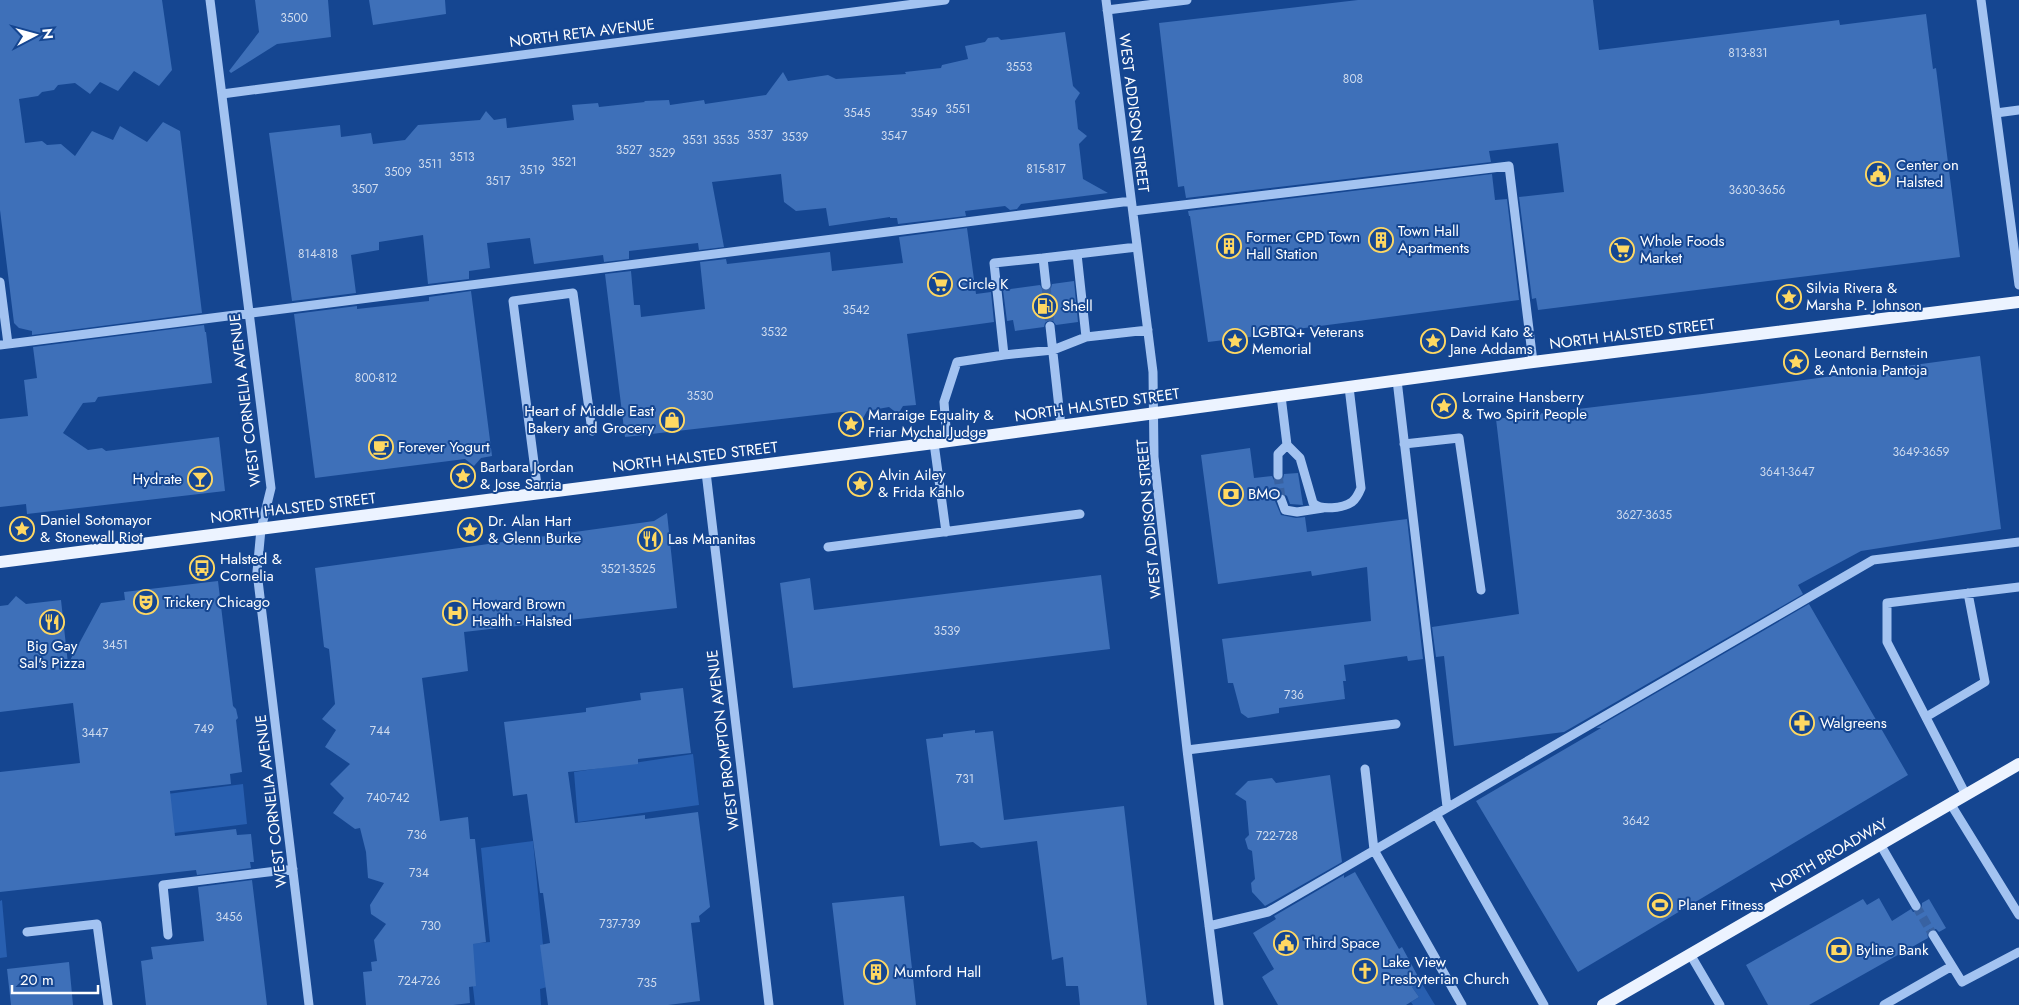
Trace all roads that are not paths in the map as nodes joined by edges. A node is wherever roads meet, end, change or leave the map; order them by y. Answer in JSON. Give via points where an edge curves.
{"nodes":[{"id":1,"x":210,"y":0,"type":"edge"},
{"id":2,"x":945,"y":0,"type":"edge"},
{"id":3,"x":1106,"y":0,"type":"edge"},
{"id":4,"x":1187,"y":0,"type":"edge"},
{"id":5,"x":1981,"y":0,"type":"edge"},
{"id":6,"x":1107,"y":10,"type":"junction"},
{"id":7,"x":222,"y":94,"type":"junction"},
{"id":8,"x":2019,"y":110,"type":"edge"},
{"id":9,"x":1996,"y":113,"type":"junction"},
{"id":10,"x":1132,"y":206,"type":"junction"},
{"id":11,"x":1137,"y":248,"type":"junction"},
{"id":12,"x":1077,"y":254,"type":"junction"},
{"id":13,"x":1043,"y":258,"type":"junction"},
{"id":14,"x":0,"y":282,"type":"edge"},
{"id":15,"x":2019,"y":284,"type":"edge"},
{"id":16,"x":1046,"y":285,"type":"tunnel mouth"},
{"id":17,"x":2019,"y":302,"type":"edge"},
{"id":18,"x":249,"y":313,"type":"junction"},
{"id":19,"x":1050,"y":326,"type":"tunnel mouth"},
{"id":20,"x":1148,"y":330,"type":"junction"},
{"id":21,"x":1086,"y":337,"type":"junction"},
{"id":22,"x":4,"y":344,"type":"edge"},
{"id":23,"x":1053,"y":350,"type":"junction"},
{"id":24,"x":1004,"y":356,"type":"junction"},
{"id":25,"x":1534,"y":362,"type":"junction"},
{"id":26,"x":1397,"y":380,"type":"junction"},
{"id":27,"x":1349,"y":387,"type":"junction"},
{"id":28,"x":1281,"y":396,"type":"junction"},
{"id":29,"x":1154,"y":414,"type":"junction"},
{"id":30,"x":1061,"y":426,"type":"junction"},
{"id":31,"x":592,"y":431,"type":"dead end"},
{"id":32,"x":947,"y":441,"type":"junction"},
{"id":33,"x":934,"y":443,"type":"junction"},
{"id":34,"x":1404,"y":444,"type":"junction"},
{"id":35,"x":1287,"y":445,"type":"junction"},
{"id":36,"x":706,"y":472,"type":"junction"},
{"id":37,"x":1278,"y":475,"type":"tunnel mouth"},
{"id":38,"x":538,"y":494,"type":"junction"},
{"id":39,"x":1281,"y":499,"type":"dead end"},
{"id":40,"x":1324,"y":508,"type":"junction"},
{"id":41,"x":1080,"y":514,"type":"dead end"},
{"id":42,"x":262,"y":529,"type":"junction"},
{"id":43,"x":946,"y":532,"type":"junction"},
{"id":44,"x":2019,"y":542,"type":"edge"},
{"id":45,"x":828,"y":547,"type":"dead end"},
{"id":46,"x":0,"y":562,"type":"edge"},
{"id":47,"x":2019,"y":587,"type":"edge"},
{"id":48,"x":1481,"y":590,"type":"dead end"},
{"id":49,"x":1968,"y":593,"type":"junction"},
{"id":50,"x":1926,"y":717,"type":"junction"},
{"id":51,"x":1396,"y":724,"type":"dead end"},
{"id":52,"x":1187,"y":750,"type":"junction"},
{"id":53,"x":2019,"y":764,"type":"edge"},
{"id":54,"x":1365,"y":769,"type":"dead end"},
{"id":55,"x":1966,"y":794,"type":"junction"},
{"id":56,"x":1950,"y":803,"type":"junction"},
{"id":57,"x":1447,"y":808,"type":"junction"},
{"id":58,"x":1436,"y":814,"type":"junction"},
{"id":59,"x":1880,"y":844,"type":"junction"},
{"id":60,"x":1374,"y":850,"type":"junction"},
{"id":61,"x":293,"y":869,"type":"junction"},
{"id":62,"x":1916,"y":906,"type":"tunnel mouth"},
{"id":63,"x":2019,"y":915,"type":"edge"},
{"id":64,"x":1209,"y":926,"type":"junction"},
{"id":65,"x":27,"y":932,"type":"dead end"},
{"id":66,"x":168,"y":935,"type":"dead end"},
{"id":67,"x":1933,"y":935,"type":"tunnel mouth"},
{"id":68,"x":2019,"y":952,"type":"edge"},
{"id":69,"x":1690,"y":954,"type":"junction"},
{"id":70,"x":1952,"y":966,"type":"junction"},
{"id":71,"x":108,"y":1005,"type":"edge"},
{"id":72,"x":309,"y":1005,"type":"edge"},
{"id":73,"x":769,"y":1005,"type":"edge"},
{"id":74,"x":1219,"y":1005,"type":"edge"},
{"id":75,"x":1462,"y":1005,"type":"edge"},
{"id":76,"x":1544,"y":1005,"type":"edge"},
{"id":77,"x":1603,"y":1005,"type":"edge"},
{"id":78,"x":1720,"y":1005,"type":"edge"},
{"id":79,"x":1884,"y":1005,"type":"edge"}],
"edges":[{"from":1,"to":7,"type":"street","name":"WEST CORNELIA AVENUE"},
{"from":2,"to":7,"type":"street","name":"NORTH RETA AVENUE"},
{"from":3,"to":6,"type":"street","name":"WEST ADDISON STREET"},
{"from":4,"to":6,"type":"street"},
{"from":5,"to":9,"type":"street"},
{"from":6,"to":10,"type":"street","name":"WEST ADDISON STREET"},
{"from":7,"to":18,"type":"street","name":"WEST CORNELIA AVENUE"},
{"from":8,"to":9,"type":"street"},
{"from":9,"to":15,"type":"street"},
{"from":10,"to":11,"type":"street","name":"WEST ADDISON STREET"},
{"from":10,"to":18,"type":"street"},
{"from":10,"to":25,"type":"street","via":[[1509,166]]},
{"from":11,"to":12,"type":"street"},
{"from":11,"to":20,"type":"street","name":"WEST ADDISON STREET"},
{"from":12,"to":13,"type":"street"},
{"from":12,"to":21,"type":"street"},
{"from":13,"to":16,"type":"street"},
{"from":13,"to":24,"type":"street","via":[[994,263]]},
{"from":14,"to":22,"type":"street"},
{"from":17,"to":25,"type":"main road","name":"NORTH HALSTED STREET"},
{"from":18,"to":22,"type":"street"},
{"from":18,"to":42,"type":"street","name":"WEST CORNELIA AVENUE","via":[[271,488]]},
{"from":19,"to":23,"type":"street"},
{"from":20,"to":21,"type":"street"},
{"from":20,"to":29,"type":"street","name":"WEST ADDISON STREET"},
{"from":21,"to":23,"type":"street"},
{"from":23,"to":24,"type":"street"},
{"from":23,"to":30,"type":"street"},
{"from":24,"to":32,"type":"street","via":[[957,362],[944,402]]},
{"from":25,"to":26,"type":"main road","name":"NORTH HALSTED STREET"},
{"from":26,"to":27,"type":"main road","name":"NORTH HALSTED STREET"},
{"from":26,"to":34,"type":"street"},
{"from":27,"to":28,"type":"main road","name":"NORTH HALSTED STREET"},
{"from":27,"to":40,"type":"street","via":[[1361,488],[1352,502]]},
{"from":28,"to":29,"type":"main road","name":"NORTH HALSTED STREET"},
{"from":28,"to":35,"type":"street"},
{"from":29,"to":30,"type":"main road","name":"NORTH HALSTED STREET"},
{"from":29,"to":52,"type":"street","name":"WEST ADDISON STREET","via":[[1154,457]]},
{"from":30,"to":32,"type":"main road","name":"NORTH HALSTED STREET"},
{"from":31,"to":38,"type":"street","via":[[574,293],[513,301]]},
{"from":32,"to":33,"type":"main road","name":"NORTH HALSTED STREET"},
{"from":33,"to":36,"type":"main road","name":"NORTH HALSTED STREET"},
{"from":33,"to":43,"type":"street"},
{"from":34,"to":48,"type":"street","via":[[1459,438]]},
{"from":34,"to":57,"type":"street"},
{"from":35,"to":37,"type":"street","via":[[1278,454]]},
{"from":35,"to":40,"type":"street","via":[[1300,458],[1313,503]]},
{"from":36,"to":38,"type":"main road","name":"NORTH HALSTED STREET"},
{"from":36,"to":73,"type":"street","name":"WEST BROMPTON AVENUE"},
{"from":38,"to":42,"type":"main road","name":"NORTH HALSTED STREET"},
{"from":39,"to":40,"type":"street","via":[[1285,510],[1290,512]]},
{"from":41,"to":43,"type":"street"},
{"from":42,"to":46,"type":"main road","name":"NORTH HALSTED STREET"},
{"from":42,"to":61,"type":"street","name":"WEST CORNELIA AVENUE","via":[[257,572]]},
{"from":43,"to":45,"type":"street"},
{"from":44,"to":57,"type":"street","via":[[1873,560]]},
{"from":47,"to":49,"type":"street"},
{"from":49,"to":50,"type":"street","via":[[1985,682]]},
{"from":49,"to":50,"type":"street","via":[[1887,604],[1887,642]]},
{"from":50,"to":55,"type":"street"},
{"from":51,"to":52,"type":"street"},
{"from":52,"to":64,"type":"street","name":"WEST ADDISON STREET"},
{"from":53,"to":55,"type":"main road","name":"NORTH BROADWAY"},
{"from":54,"to":60,"type":"street"},
{"from":55,"to":56,"type":"main road","name":"NORTH BROADWAY"},
{"from":56,"to":59,"type":"main road","name":"NORTH BROADWAY"},
{"from":56,"to":63,"type":"street"},
{"from":57,"to":58,"type":"street"},
{"from":58,"to":60,"type":"street"},
{"from":58,"to":76,"type":"street"},
{"from":59,"to":62,"type":"street"},
{"from":59,"to":69,"type":"main road","name":"NORTH BROADWAY"},
{"from":60,"to":64,"type":"street","via":[[1268,912]]},
{"from":60,"to":75,"type":"street"},
{"from":61,"to":66,"type":"street","via":[[163,885]]},
{"from":61,"to":72,"type":"street","name":"WEST CORNELIA AVENUE"},
{"from":64,"to":74,"type":"street","name":"WEST ADDISON STREET"},
{"from":65,"to":71,"type":"street","via":[[98,924]]},
{"from":67,"to":70,"type":"street"},
{"from":68,"to":70,"type":"street","via":[[1962,982]]},
{"from":69,"to":77,"type":"main road","name":"NORTH BROADWAY"},
{"from":69,"to":78,"type":"street"},
{"from":70,"to":79,"type":"street"}]}
